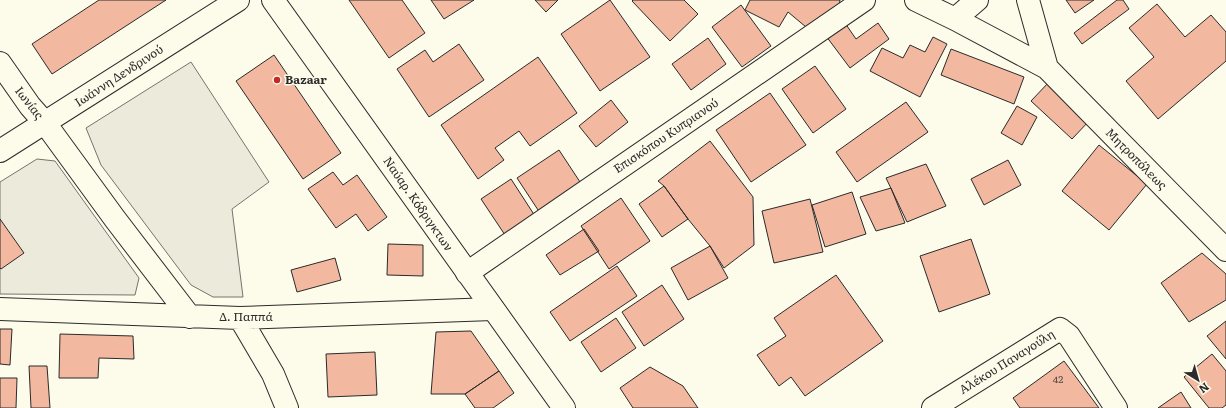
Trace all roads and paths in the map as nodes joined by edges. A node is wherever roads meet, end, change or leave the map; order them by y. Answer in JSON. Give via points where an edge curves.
{"nodes":[{"id":1,"x":238,"y":0,"type":"edge"},
{"id":2,"x":274,"y":0,"type":"edge"},
{"id":3,"x":864,"y":0,"type":"edge"},
{"id":4,"x":916,"y":0,"type":"edge"},
{"id":5,"x":977,"y":0,"type":"edge"},
{"id":6,"x":1028,"y":0,"type":"edge"},
{"id":7,"x":955,"y":18,"type":"junction"},
{"id":8,"x":0,"y":63,"type":"edge"},
{"id":9,"x":1046,"y":68,"type":"junction"},
{"id":10,"x":45,"y":123,"type":"junction"},
{"id":11,"x":0,"y":151,"type":"edge"},
{"id":12,"x":1226,"y":250,"type":"edge"},
{"id":13,"x":467,"y":272,"type":"junction"},
{"id":14,"x":493,"y":308,"type":"junction"},
{"id":15,"x":0,"y":309,"type":"edge"},
{"id":16,"x":190,"y":316,"type":"junction"},
{"id":17,"x":240,"y":318,"type":"junction"},
{"id":18,"x":287,"y":408,"type":"edge"},
{"id":19,"x":564,"y":408,"type":"edge"},
{"id":20,"x":933,"y":408,"type":"edge"},
{"id":21,"x":1116,"y":408,"type":"edge"}],
"edges":[{"from":1,"to":10,"type":"street","name":"Ιωάννη Δενδρινού"},
{"from":2,"to":13,"type":"street","name":"Ναύαρ. Κόδριγκτων"},
{"from":3,"to":13,"type":"street","name":"Επισκόπου Κυπριανού"},
{"from":4,"to":7,"type":"street"},
{"from":5,"to":7,"type":"street"},
{"from":6,"to":9,"type":"street"},
{"from":7,"to":9,"type":"street"},
{"from":8,"to":10,"type":"street","name":"Ιωνίας"},
{"from":9,"to":12,"type":"street","name":"Μητροπόλεως"},
{"from":10,"to":11,"type":"street","name":"Ιωάννη Δενδρινού"},
{"from":10,"to":16,"type":"street","name":"Ιωνίας"},
{"from":13,"to":14,"type":"street","name":"Ναύαρ. Κόδριγκτων"},
{"from":14,"to":17,"type":"street","name":"Δ. Παππά"},
{"from":14,"to":19,"type":"street","name":"Ναύαρ. Κόδριγκτων"},
{"from":15,"to":16,"type":"street","name":"Δ. Παππά"},
{"from":16,"to":17,"type":"street","name":"Δ. Παππά"},
{"from":17,"to":18,"type":"street","via":[[273,374]]},
{"from":20,"to":21,"type":"street","name":"Αλέκου Παναγούλη","via":[[1060,329],[1069,336]]}]}
